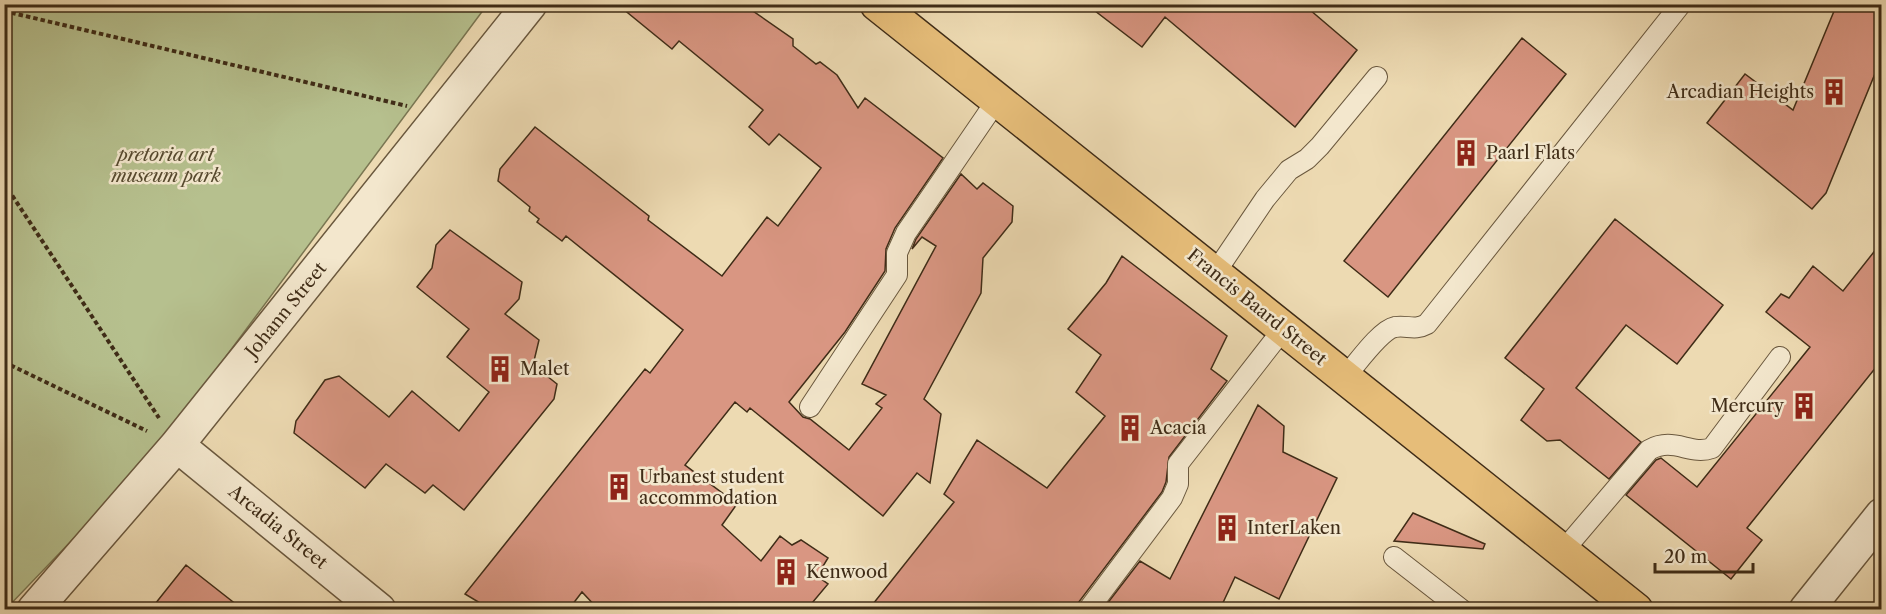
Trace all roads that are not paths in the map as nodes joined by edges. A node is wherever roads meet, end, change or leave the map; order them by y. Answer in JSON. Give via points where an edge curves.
{"nodes":[{"id":1,"x":530,"y":4,"type":"edge"},
{"id":2,"x":878,"y":4,"type":"edge"},
{"id":3,"x":1682,"y":4,"type":"edge"},
{"id":4,"x":1377,"y":77,"type":"dead end"},
{"id":5,"x":998,"y":100,"type":"junction"},
{"id":6,"x":1215,"y":273,"type":"junction"},
{"id":7,"x":1284,"y":328,"type":"junction"},
{"id":8,"x":1779,"y":357,"type":"dead end"},
{"id":9,"x":1345,"y":377,"type":"junction"},
{"id":10,"x":810,"y":407,"type":"dead end"},
{"id":11,"x":177,"y":445,"type":"junction"},
{"id":12,"x":1881,"y":515,"type":"edge"},
{"id":13,"x":1563,"y":551,"type":"junction"},
{"id":14,"x":1394,"y":557,"type":"dead end"},
{"id":15,"x":34,"y":609,"type":"edge"},
{"id":16,"x":379,"y":609,"type":"edge"},
{"id":17,"x":1088,"y":609,"type":"edge"},
{"id":18,"x":1462,"y":609,"type":"edge"},
{"id":19,"x":1636,"y":609,"type":"edge"},
{"id":20,"x":1806,"y":609,"type":"edge"}],
"edges":[{"from":1,"to":11,"type":"street","name":"Johann Street"},
{"from":2,"to":5,"type":"main road","name":"Francis Baard Street"},
{"from":3,"to":9,"type":"lane","via":[[1427,324],[1417,330],[1394,327],[1385,332]]},
{"from":4,"to":6,"type":"lane","via":[[1320,146],[1288,170]]},
{"from":5,"to":6,"type":"main road","name":"Francis Baard Street"},
{"from":5,"to":10,"type":"lane","via":[[906,233],[897,253],[897,276]]},
{"from":6,"to":7,"type":"main road","name":"Francis Baard Street"},
{"from":7,"to":9,"type":"main road","name":"Francis Baard Street"},
{"from":7,"to":17,"type":"lane","via":[[1178,464],[1178,484],[1172,498]]},
{"from":8,"to":13,"type":"lane","via":[[1712,448],[1704,451],[1672,443],[1649,450]]},
{"from":9,"to":13,"type":"main road","name":"Francis Baard Street"},
{"from":11,"to":15,"type":"street","name":"Johann Street"},
{"from":11,"to":16,"type":"street","name":"Arcadia Street"},
{"from":12,"to":20,"type":"street"},
{"from":13,"to":19,"type":"main road","name":"Francis Baard Street"},
{"from":14,"to":18,"type":"lane"}]}
